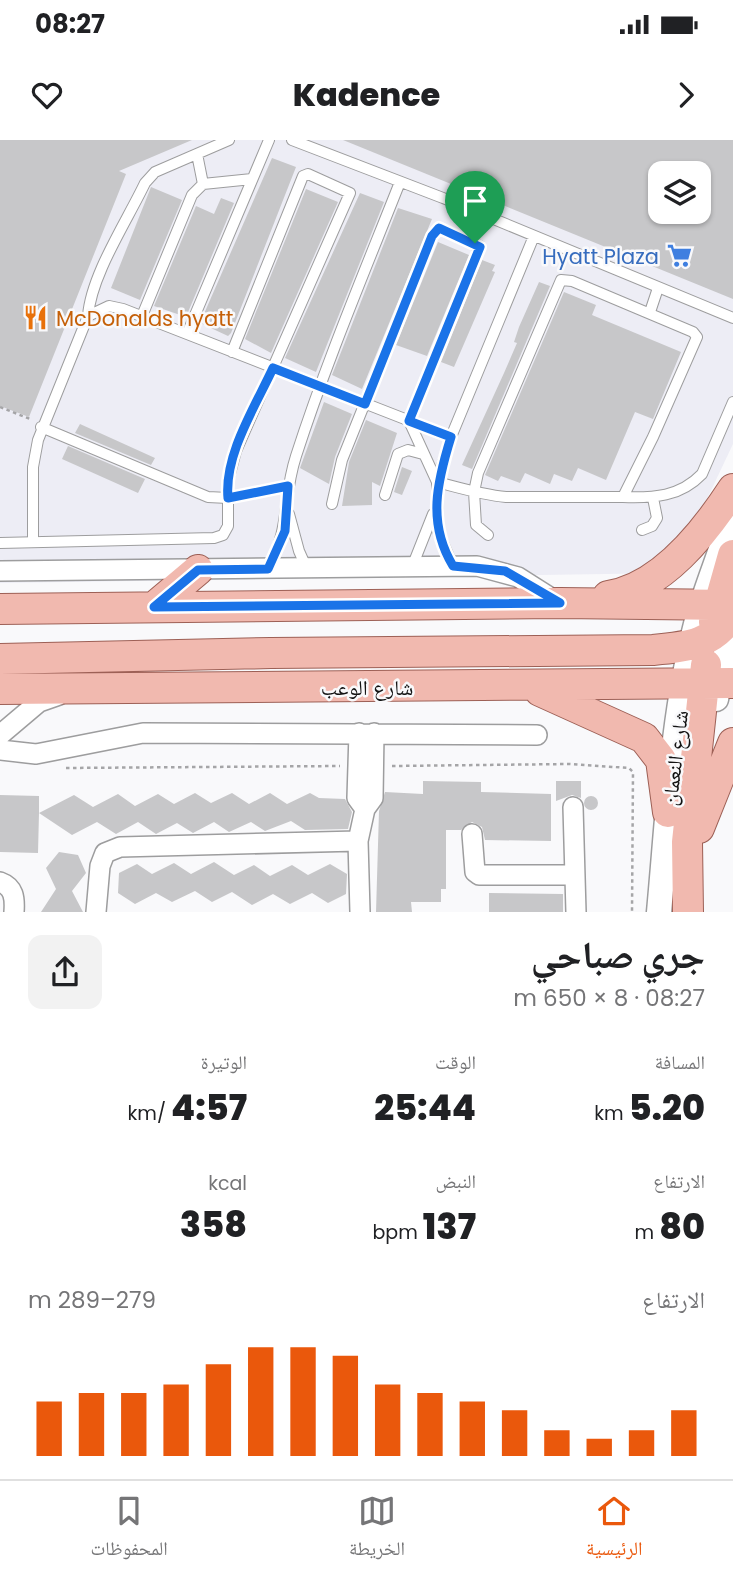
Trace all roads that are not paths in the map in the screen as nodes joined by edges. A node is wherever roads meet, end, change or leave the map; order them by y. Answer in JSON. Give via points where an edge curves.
{"nodes":[{"id":1,"x":229,"y":140,"type":"edge"},
{"id":2,"x":270,"y":140,"type":"edge"},
{"id":3,"x":292,"y":140,"type":"edge"},
{"id":4,"x":197,"y":154,"type":"junction"},
{"id":5,"x":252,"y":179,"type":"junction"},
{"id":6,"x":400,"y":182,"type":"junction"},
{"id":7,"x":204,"y":184,"type":"junction"},
{"id":8,"x":534,"y":236,"type":"junction"},
{"id":9,"x":658,"y":288,"type":"junction"},
{"id":10,"x":650,"y":312,"type":"junction"},
{"id":11,"x":88,"y":316,"type":"junction"},
{"id":12,"x":142,"y":316,"type":"junction"},
{"id":13,"x":733,"y":318,"type":"edge"},
{"id":14,"x":187,"y":334,"type":"junction"},
{"id":15,"x":232,"y":352,"type":"junction"},
{"id":16,"x":273,"y":368,"type":"junction"},
{"id":17,"x":319,"y":386,"type":"junction"},
{"id":18,"x":733,"y":402,"type":"edge"},
{"id":19,"x":365,"y":404,"type":"junction"},
{"id":20,"x":409,"y":421,"type":"junction"},
{"id":21,"x":42,"y":426,"type":"junction"},
{"id":22,"x":451,"y":437,"type":"junction"},
{"id":23,"x":423,"y":454,"type":"junction"},
{"id":24,"x":437,"y":482,"type":"junction"},
{"id":25,"x":288,"y":486,"type":"junction"},
{"id":26,"x":733,"y":489,"type":"edge"},
{"id":27,"x":474,"y":492,"type":"junction"},
{"id":28,"x":384,"y":495,"type":"dead end"},
{"id":29,"x":623,"y":497,"type":"junction"},
{"id":30,"x":228,"y":498,"type":"junction"},
{"id":31,"x":653,"y":498,"type":"junction"},
{"id":32,"x":332,"y":504,"type":"dead end"},
{"id":33,"x":288,"y":507,"type":"junction"},
{"id":34,"x":435,"y":507,"type":"junction"},
{"id":35,"x":733,"y":511,"type":"edge"},
{"id":36,"x":642,"y":530,"type":"dead end"},
{"id":37,"x":488,"y":535,"type":"dead end"},
{"id":38,"x":33,"y":542,"type":"junction"},
{"id":39,"x":0,"y":543,"type":"edge"},
{"id":40,"x":733,"y":555,"type":"edge"},
{"id":41,"x":453,"y":566,"type":"junction"},
{"id":42,"x":412,"y":567,"type":"junction"},
{"id":43,"x":268,"y":569,"type":"junction"},
{"id":44,"x":307,"y":569,"type":"junction"},
{"id":45,"x":198,"y":570,"type":"junction"},
{"id":46,"x":0,"y":571,"type":"edge"},
{"id":47,"x":560,"y":603,"type":"junction"},
{"id":48,"x":622,"y":605,"type":"junction"},
{"id":49,"x":154,"y":607,"type":"junction"},
{"id":50,"x":0,"y":609,"type":"edge"},
{"id":51,"x":717,"y":628,"type":"edge"},
{"id":52,"x":12,"y":659,"type":"edge"},
{"id":53,"x":710,"y":683,"type":"edge"},
{"id":54,"x":530,"y":686,"type":"junction"},
{"id":55,"x":0,"y":689,"type":"edge"},
{"id":56,"x":83,"y":689,"type":"junction"},
{"id":57,"x":8,"y":729,"type":"edge"},
{"id":58,"x":367,"y":733,"type":"junction"},
{"id":59,"x":537,"y":735,"type":"dead end"},
{"id":60,"x":733,"y":743,"type":"edge"},
{"id":61,"x":0,"y":750,"type":"edge"},
{"id":62,"x":49,"y":752,"type":"junction"},
{"id":63,"x":573,"y":807,"type":"dead end"},
{"id":64,"x":668,"y":812,"type":"junction"},
{"id":65,"x":699,"y":828,"type":"junction"},
{"id":66,"x":472,"y":834,"type":"dead end"},
{"id":67,"x":358,"y":841,"type":"junction"},
{"id":68,"x":573,"y":875,"type":"junction"},
{"id":69,"x":0,"y":882,"type":"edge"},
{"id":70,"x":14,"y":912,"type":"edge"},
{"id":71,"x":96,"y":912,"type":"edge"},
{"id":72,"x":360,"y":912,"type":"edge"},
{"id":73,"x":576,"y":912,"type":"edge"},
{"id":74,"x":664,"y":912,"type":"edge"},
{"id":75,"x":696,"y":912,"type":"edge"}],
"edges":[{"from":1,"to":4,"type":"lane"},
{"from":2,"to":5,"type":"lane"},
{"from":3,"to":6,"type":"lane"},
{"from":4,"to":7,"type":"lane"},
{"from":4,"to":11,"type":"lane","via":[[155,172],[145,183],[89,301]]},
{"from":5,"to":7,"type":"lane"},
{"from":5,"to":14,"type":"lane"},
{"from":6,"to":8,"type":"lane"},
{"from":6,"to":17,"type":"lane"},
{"from":7,"to":12,"type":"lane","via":[[192,195]]},
{"from":8,"to":9,"type":"lane"},
{"from":8,"to":22,"type":"lane"},
{"from":9,"to":10,"type":"lane"},
{"from":9,"to":13,"type":"lane"},
{"from":10,"to":27,"type":"lane","via":[[561,280],[478,472]]},
{"from":10,"to":29,"type":"lane","via":[[697,337]]},
{"from":11,"to":12,"type":"lane","via":[[109,306]]},
{"from":11,"to":21,"type":"lane"},
{"from":12,"to":14,"type":"lane"},
{"from":14,"to":15,"type":"lane"},
{"from":15,"to":16,"type":"lane"},
{"from":15,"to":16,"type":"lane","via":[[300,183],[308,174],[350,193]]},
{"from":16,"to":17,"type":"lane"},
{"from":16,"to":30,"type":"lane","via":[[231,465]]},
{"from":17,"to":19,"type":"lane"},
{"from":17,"to":25,"type":"lane"},
{"from":18,"to":31,"type":"lane","via":[[702,474],[684,489]]},
{"from":19,"to":20,"type":"lane"},
{"from":19,"to":20,"type":"lane","via":[[439,228],[475,243],[479,254]]},
{"from":19,"to":32,"type":"lane","via":[[342,460]]},
{"from":20,"to":22,"type":"lane"},
{"from":20,"to":23,"type":"lane"},
{"from":21,"to":30,"type":"lane","via":[[198,495]]},
{"from":21,"to":38,"type":"lane","via":[[33,467]]},
{"from":22,"to":24,"type":"lane"},
{"from":23,"to":24,"type":"lane"},
{"from":23,"to":28,"type":"lane","via":[[408,450],[398,454]]},
{"from":24,"to":27,"type":"lane"},
{"from":24,"to":34,"type":"lane"},
{"from":25,"to":30,"type":"lane"},
{"from":25,"to":33,"type":"lane"},
{"from":26,"to":47,"type":"main road","via":[[694,538],[649,582],[626,593]]},
{"from":27,"to":29,"type":"lane","via":[[506,497]]},
{"from":27,"to":37,"type":"lane","via":[[476,525]]},
{"from":29,"to":31,"type":"lane"},
{"from":30,"to":38,"type":"lane","via":[[228,526],[219,537]]},
{"from":31,"to":36,"type":"lane","via":[[657,518]]},
{"from":33,"to":43,"type":"lane","via":[[282,540]]},
{"from":33,"to":44,"type":"lane"},
{"from":34,"to":41,"type":"lane","via":[[441,543]]},
{"from":34,"to":42,"type":"lane"},
{"from":35,"to":51,"type":"street"},
{"from":38,"to":39,"type":"lane"},
{"from":40,"to":51,"type":"main road"},
{"from":41,"to":42,"type":"street"},
{"from":41,"to":47,"type":"street","via":[[505,571]]},
{"from":42,"to":44,"type":"street"},
{"from":43,"to":44,"type":"street"},
{"from":43,"to":45,"type":"street"},
{"from":45,"to":46,"type":"street"},
{"from":45,"to":49,"type":"main road"},
{"from":47,"to":48,"type":"main road"},
{"from":47,"to":49,"type":"main road"},
{"from":48,"to":51,"type":"main road"},
{"from":48,"to":52,"type":"main road","via":[[631,622],[616,634],[87,641]]},
{"from":49,"to":50,"type":"main road"},
{"from":51,"to":52,"type":"main road","via":[[637,651]]},
{"from":51,"to":53,"type":"main road"},
{"from":53,"to":54,"type":"main road","name":"شارع الوعب"},
{"from":53,"to":64,"type":"street","name":"شارع النعمان"},
{"from":53,"to":65,"type":"street","name":"شارع النعمان"},
{"from":53,"to":74,"type":"main road","via":[[694,758],[687,842]]},
{"from":54,"to":56,"type":"main road","name":"شارع الوعب"},
{"from":54,"to":64,"type":"main road","via":[[644,738],[661,760]]},
{"from":55,"to":56,"type":"main road","name":"شارع الوعب"},
{"from":56,"to":57,"type":"street","via":[[39,702]]},
{"from":57,"to":62,"type":"street"},
{"from":58,"to":59,"type":"street"},
{"from":58,"to":62,"type":"street","via":[[143,733]]},
{"from":58,"to":67,"type":"street","via":[[373,798],[365,809]]},
{"from":60,"to":65,"type":"main road"},
{"from":61,"to":62,"type":"street"},
{"from":63,"to":68,"type":"street"},
{"from":64,"to":74,"type":"street","name":"شارع النعمان"},
{"from":65,"to":75,"type":"street","name":"شارع النعمان"},
{"from":66,"to":68,"type":"street","via":[[479,875]]},
{"from":67,"to":71,"type":"street","via":[[120,847],[105,853],[100,866]]},
{"from":67,"to":72,"type":"street"},
{"from":68,"to":73,"type":"street"},
{"from":69,"to":70,"type":"street","via":[[8,885],[15,897]]}]}
